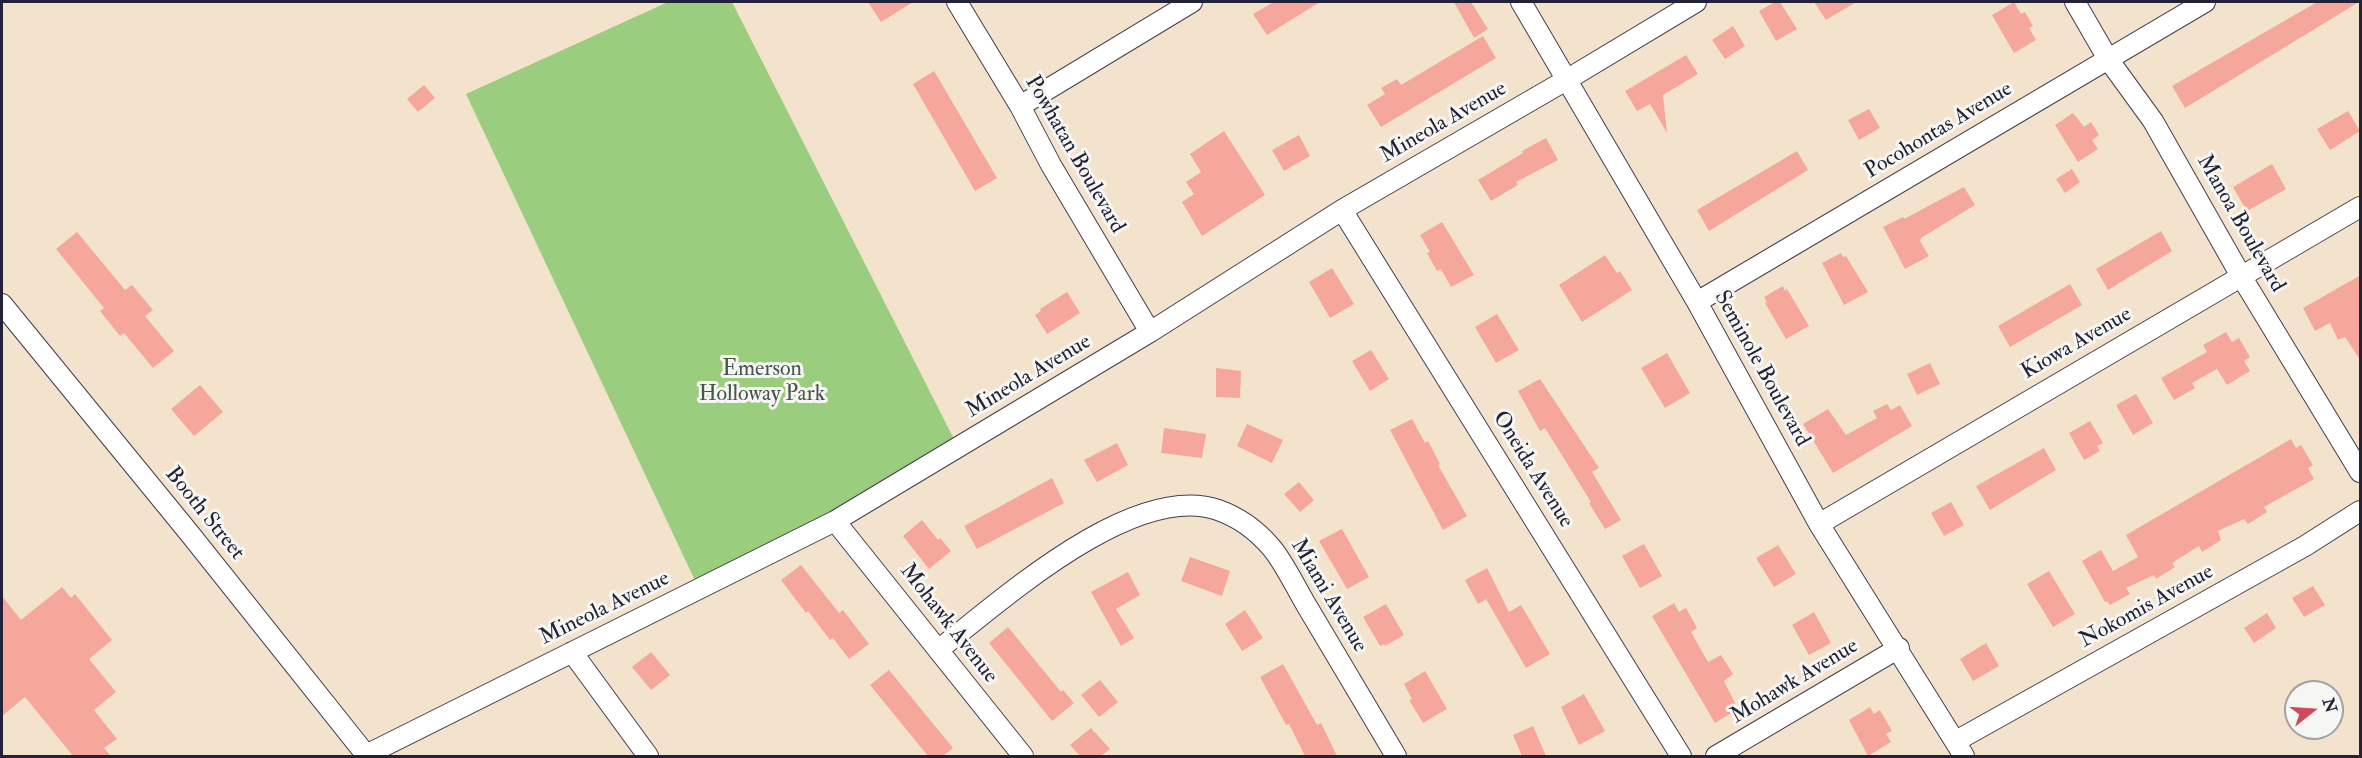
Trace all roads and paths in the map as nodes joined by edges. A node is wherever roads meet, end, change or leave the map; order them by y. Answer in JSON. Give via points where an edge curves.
{"nodes":[{"id":1,"x":957,"y":2,"type":"edge"},
{"id":2,"x":1192,"y":2,"type":"edge"},
{"id":3,"x":1521,"y":2,"type":"edge"},
{"id":4,"x":1696,"y":2,"type":"edge"},
{"id":5,"x":2075,"y":2,"type":"edge"},
{"id":6,"x":2205,"y":2,"type":"edge"},
{"id":7,"x":2108,"y":58,"type":"junction"},
{"id":8,"x":1568,"y":79,"type":"junction"},
{"id":9,"x":1020,"y":106,"type":"junction"},
{"id":10,"x":2361,"y":207,"type":"edge"},
{"id":11,"x":1342,"y":210,"type":"junction"},
{"id":12,"x":2241,"y":276,"type":"junction"},
{"id":13,"x":1697,"y":302,"type":"junction"},
{"id":14,"x":2,"y":304,"type":"edge"},
{"id":15,"x":1150,"y":332,"type":"junction"},
{"id":16,"x":2361,"y":472,"type":"edge"},
{"id":17,"x":2361,"y":511,"type":"edge"},
{"id":18,"x":836,"y":521,"type":"junction"},
{"id":19,"x":1819,"y":524,"type":"junction"},
{"id":20,"x":1899,"y":648,"type":"junction"},
{"id":21,"x":938,"y":650,"type":"junction"},
{"id":22,"x":572,"y":652,"type":"junction"},
{"id":23,"x":1960,"y":749,"type":"edge"},
{"id":24,"x":366,"y":756,"type":"edge"},
{"id":25,"x":648,"y":756,"type":"edge"},
{"id":26,"x":1023,"y":756,"type":"edge"},
{"id":27,"x":1396,"y":756,"type":"edge"},
{"id":28,"x":1681,"y":756,"type":"edge"},
{"id":29,"x":1716,"y":756,"type":"edge"}],
"edges":[{"from":1,"to":9,"type":"street","name":"Powhatan Boulevard"},
{"from":2,"to":9,"type":"street"},
{"from":3,"to":8,"type":"street","name":"Seminole Boulevard"},
{"from":4,"to":8,"type":"street","name":"Mineola Avenue"},
{"from":5,"to":7,"type":"street","name":"Manoa Boulevard"},
{"from":6,"to":7,"type":"street","name":"Pocohontas Avenue"},
{"from":7,"to":12,"type":"street","name":"Manoa Boulevard","via":[[2153,121]]},
{"from":7,"to":13,"type":"street","name":"Pocohontas Avenue"},
{"from":8,"to":11,"type":"street","name":"Mineola Avenue"},
{"from":8,"to":13,"type":"street","name":"Seminole Boulevard"},
{"from":9,"to":15,"type":"street","name":"Powhatan Boulevard"},
{"from":10,"to":12,"type":"street","name":"Kiowa Avenue"},
{"from":11,"to":15,"type":"street","name":"Mineola Avenue"},
{"from":11,"to":28,"type":"street","name":"Oneida Avenue"},
{"from":12,"to":16,"type":"street","name":"Manoa Boulevard"},
{"from":12,"to":19,"type":"street","name":"Kiowa Avenue"},
{"from":13,"to":19,"type":"street","name":"Seminole Boulevard"},
{"from":14,"to":24,"type":"street","name":"Booth Street"},
{"from":15,"to":18,"type":"street","name":"Mineola Avenue"},
{"from":17,"to":23,"type":"street","name":"Nokomis Avenue"},
{"from":18,"to":21,"type":"street","name":"Mohawk Avenue"},
{"from":18,"to":22,"type":"street","name":"Mineola Avenue"},
{"from":19,"to":20,"type":"street","name":"Seminole Boulevard"},
{"from":20,"to":23,"type":"street","name":"Seminole Boulevard"},
{"from":20,"to":29,"type":"street","name":"Mohawk Avenue"},
{"from":21,"to":26,"type":"street","name":"Mohawk Avenue"},
{"from":21,"to":27,"type":"street","name":"Miami Avenue","via":[[1055,558],[1100,534],[1163,508],[1216,509],[1240,520],[1271,547]]},
{"from":22,"to":24,"type":"street","name":"Mineola Avenue"},
{"from":22,"to":25,"type":"street"}]}
